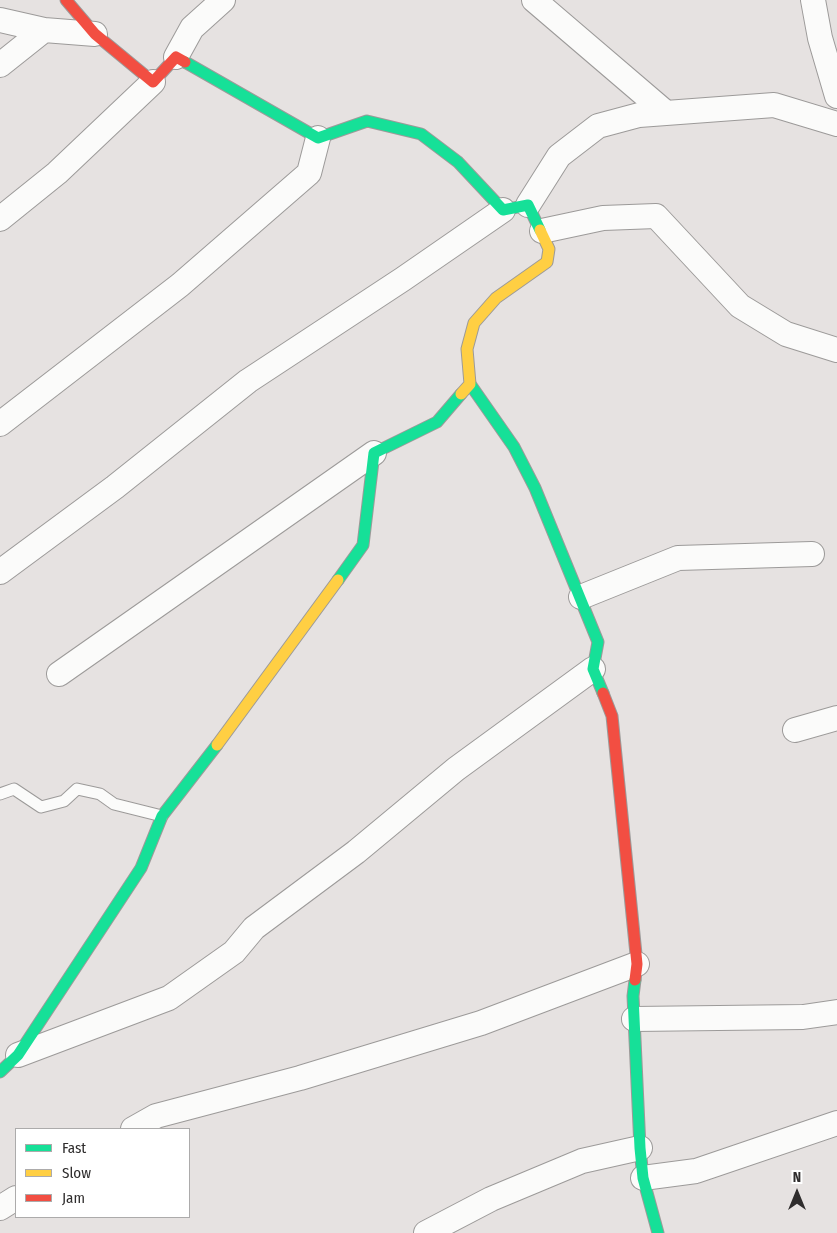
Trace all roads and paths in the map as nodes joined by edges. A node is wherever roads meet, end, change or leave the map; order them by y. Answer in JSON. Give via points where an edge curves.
{"nodes":[{"id":1,"x":66,"y":0,"type":"edge"},
{"id":2,"x":223,"y":0,"type":"edge"},
{"id":3,"x":534,"y":0,"type":"edge"},
{"id":4,"x":813,"y":0,"type":"edge"},
{"id":5,"x":0,"y":20,"type":"edge"},
{"id":6,"x":44,"y":30,"type":"junction"},
{"id":7,"x":95,"y":34,"type":"junction"},
{"id":8,"x":176,"y":57,"type":"junction"},
{"id":9,"x":0,"y":65,"type":"edge"},
{"id":10,"x":153,"y":82,"type":"junction"},
{"id":11,"x":837,"y":96,"type":"edge"},
{"id":12,"x":665,"y":112,"type":"junction"},
{"id":13,"x":837,"y":124,"type":"edge"},
{"id":14,"x":318,"y":138,"type":"junction"},
{"id":15,"x":528,"y":205,"type":"junction"},
{"id":16,"x":503,"y":210,"type":"junction"},
{"id":17,"x":0,"y":219,"type":"edge"},
{"id":18,"x":542,"y":231,"type":"junction"},
{"id":19,"x":837,"y":350,"type":"edge"},
{"id":20,"x":470,"y":384,"type":"junction"},
{"id":21,"x":0,"y":424,"type":"edge"},
{"id":22,"x":374,"y":453,"type":"junction"},
{"id":23,"x":812,"y":554,"type":"dead end"},
{"id":24,"x":0,"y":572,"type":"edge"},
{"id":25,"x":581,"y":597,"type":"junction"},
{"id":26,"x":593,"y":669,"type":"junction"},
{"id":27,"x":59,"y":674,"type":"dead end"},
{"id":28,"x":837,"y":718,"type":"edge"},
{"id":29,"x":795,"y":730,"type":"dead end"},
{"id":30,"x":0,"y":794,"type":"edge"},
{"id":31,"x":162,"y":816,"type":"junction"},
{"id":32,"x":637,"y":964,"type":"junction"},
{"id":33,"x":837,"y":1012,"type":"edge"},
{"id":34,"x":634,"y":1019,"type":"junction"},
{"id":35,"x":18,"y":1055,"type":"junction"},
{"id":36,"x":0,"y":1072,"type":"edge"},
{"id":37,"x":837,"y":1123,"type":"edge"},
{"id":38,"x":135,"y":1128,"type":"edge"},
{"id":39,"x":640,"y":1148,"type":"junction"},
{"id":40,"x":643,"y":1178,"type":"junction"},
{"id":41,"x":15,"y":1199,"type":"edge"},
{"id":42,"x":0,"y":1208,"type":"edge"},
{"id":43,"x":426,"y":1233,"type":"edge"},
{"id":44,"x":658,"y":1233,"type":"edge"}],
"edges":[{"from":1,"to":7,"type":"street"},
{"from":2,"to":8,"type":"street","via":[[192,28]]},
{"from":3,"to":12,"type":"street"},
{"from":4,"to":11,"type":"street"},
{"from":5,"to":6,"type":"street"},
{"from":6,"to":7,"type":"street"},
{"from":6,"to":9,"type":"street"},
{"from":7,"to":10,"type":"street"},
{"from":8,"to":10,"type":"street"},
{"from":8,"to":14,"type":"street"},
{"from":10,"to":17,"type":"street","via":[[57,173]]},
{"from":12,"to":13,"type":"street","via":[[774,105]]},
{"from":12,"to":15,"type":"street","via":[[639,114],[598,126],[560,156]]},
{"from":14,"to":16,"type":"street","via":[[367,121],[421,134],[458,162]]},
{"from":14,"to":21,"type":"street","via":[[309,173],[180,285]]},
{"from":15,"to":16,"type":"street"},
{"from":15,"to":18,"type":"street"},
{"from":16,"to":24,"type":"street","via":[[248,381]]},
{"from":18,"to":19,"type":"street","via":[[603,218],[656,216],[740,306],[786,334]]},
{"from":18,"to":20,"type":"street","via":[[549,250],[547,262],[496,298],[474,323],[467,349]]},
{"from":20,"to":22,"type":"street","via":[[437,422]]},
{"from":20,"to":25,"type":"street","via":[[514,447]]},
{"from":22,"to":27,"type":"street"},
{"from":22,"to":31,"type":"street","via":[[363,545],[220,742]]},
{"from":23,"to":25,"type":"street","via":[[678,558]]},
{"from":25,"to":26,"type":"street","via":[[598,642]]},
{"from":26,"to":32,"type":"street","via":[[612,716]]},
{"from":26,"to":35,"type":"street","via":[[456,770],[356,852],[254,928],[234,952],[169,998]]},
{"from":28,"to":29,"type":"street"},
{"from":30,"to":31,"type":"lane","via":[[14,789],[41,808],[64,801],[78,789],[100,794],[114,804]]},
{"from":31,"to":35,"type":"street","via":[[141,868]]},
{"from":32,"to":34,"type":"street"},
{"from":32,"to":38,"type":"street","via":[[480,1023],[300,1078],[156,1116]]},
{"from":33,"to":34,"type":"street","via":[[804,1017]]},
{"from":34,"to":39,"type":"street"},
{"from":35,"to":36,"type":"street"},
{"from":37,"to":40,"type":"street","via":[[696,1171]]},
{"from":39,"to":40,"type":"street"},
{"from":39,"to":43,"type":"street","via":[[582,1161],[491,1199]]},
{"from":40,"to":44,"type":"street"},
{"from":41,"to":42,"type":"street"}]}
